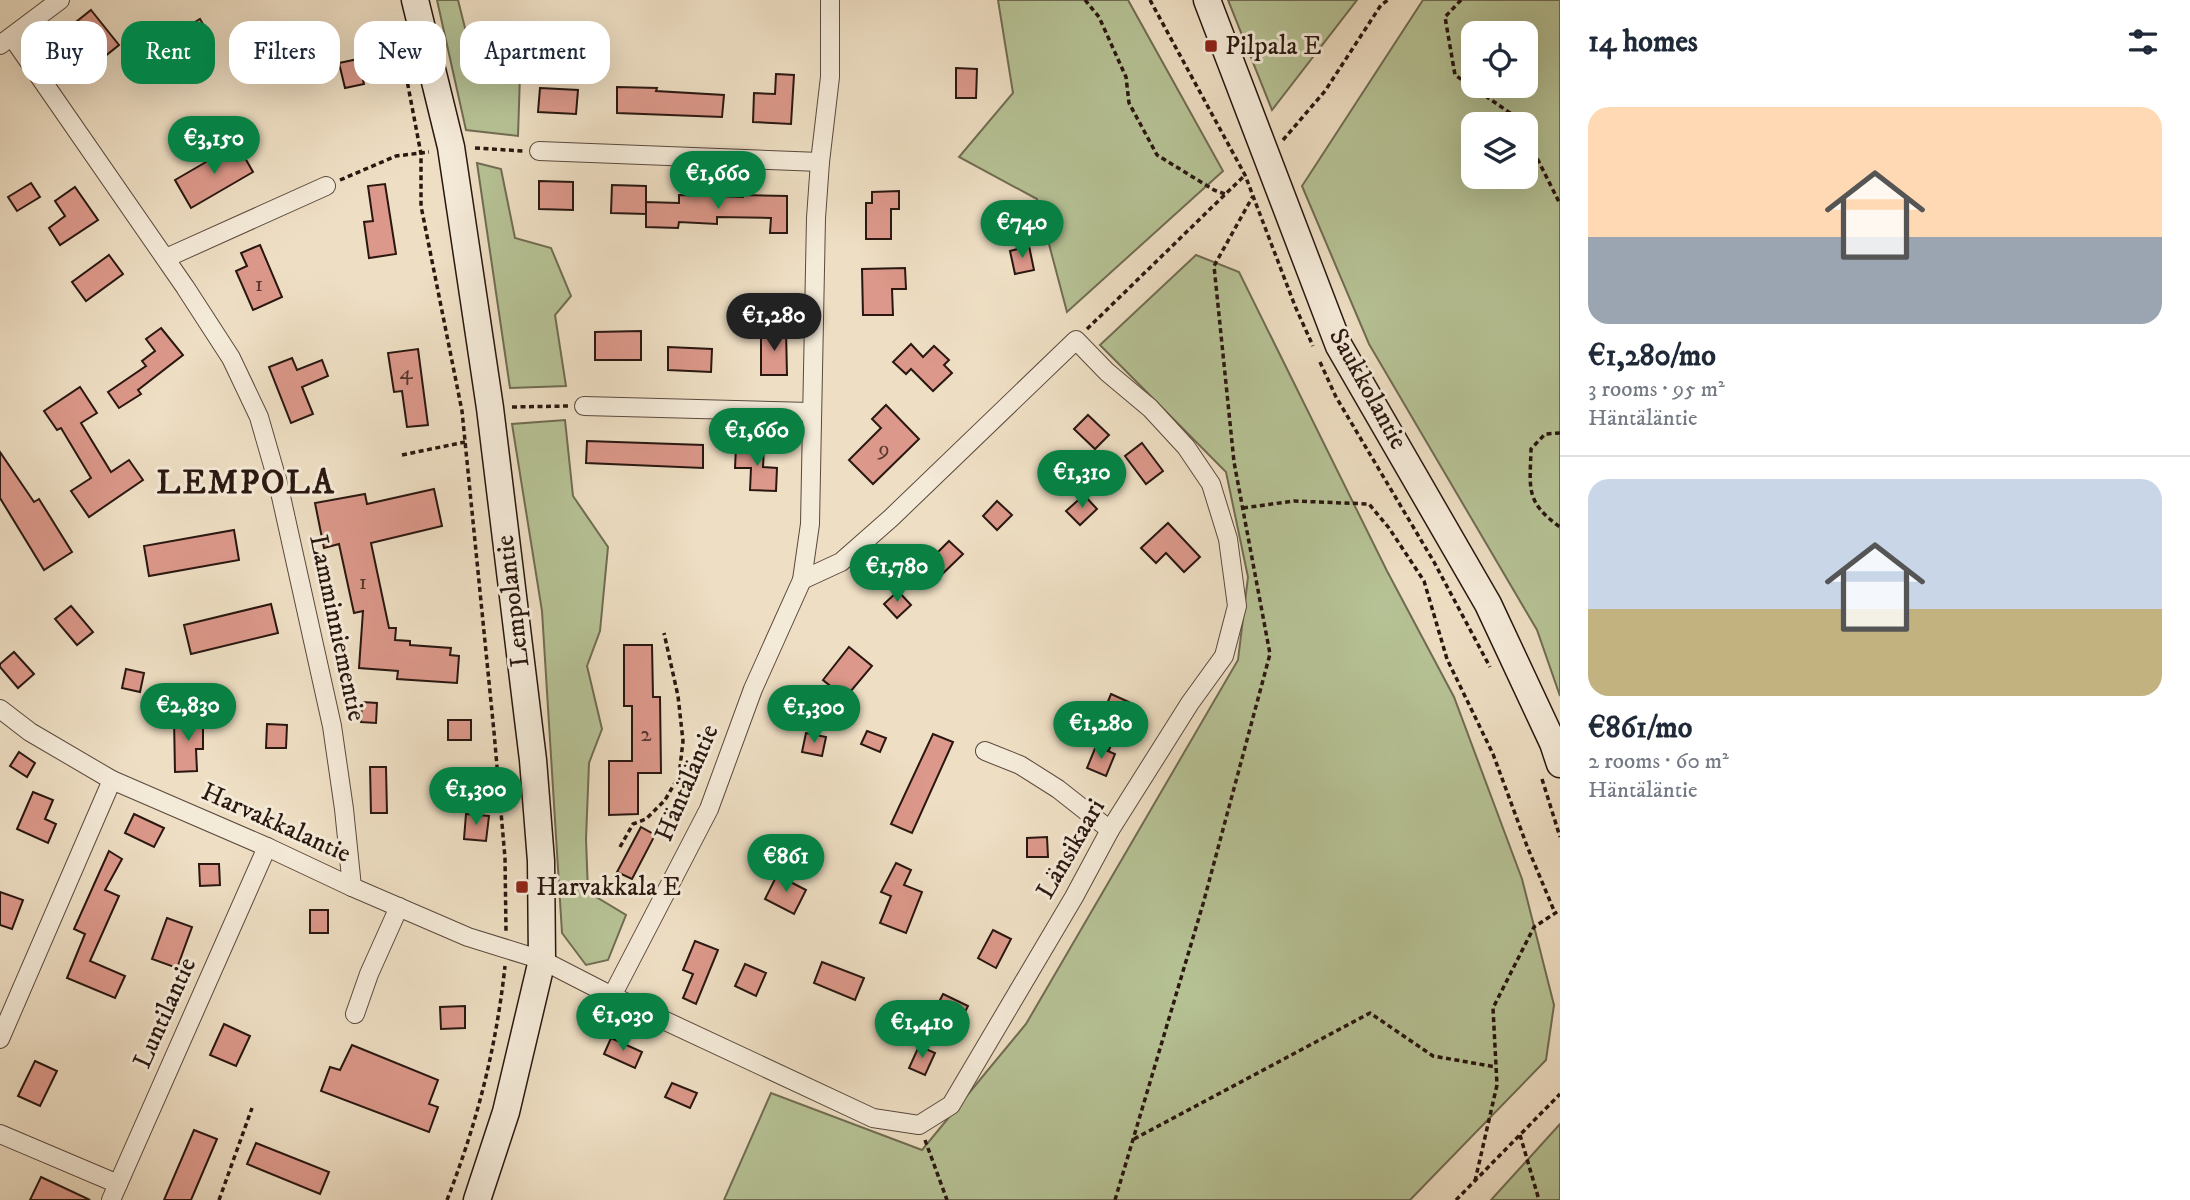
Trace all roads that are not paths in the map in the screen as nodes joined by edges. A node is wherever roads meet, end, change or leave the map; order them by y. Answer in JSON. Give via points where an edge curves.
{"nodes":[{"id":1,"x":60,"y":0,"type":"edge"},
{"id":2,"x":415,"y":0,"type":"edge"},
{"id":3,"x":830,"y":0,"type":"edge"},
{"id":4,"x":1207,"y":0,"type":"edge"},
{"id":5,"x":6,"y":41,"type":"edge"},
{"id":6,"x":539,"y":151,"type":"road end"},
{"id":7,"x":820,"y":162,"type":"junction"},
{"id":8,"x":326,"y":186,"type":"road end"},
{"id":9,"x":166,"y":258,"type":"junction"},
{"id":10,"x":583,"y":406,"type":"road end"},
{"id":11,"x":811,"y":412,"type":"junction"},
{"id":12,"x":802,"y":580,"type":"junction"},
{"id":13,"x":0,"y":709,"type":"edge"},
{"id":14,"x":985,"y":751,"type":"dead end"},
{"id":15,"x":1560,"y":764,"type":"edge"},
{"id":16,"x":112,"y":780,"type":"junction"},
{"id":17,"x":1110,"y":830,"type":"junction"},
{"id":18,"x":267,"y":846,"type":"junction"},
{"id":19,"x":352,"y":887,"type":"junction"},
{"id":20,"x":399,"y":907,"type":"junction"},
{"id":21,"x":542,"y":960,"type":"junction"},
{"id":22,"x":612,"y":996,"type":"junction"},
{"id":23,"x":355,"y":1014,"type":"dead end"},
{"id":24,"x":0,"y":1039,"type":"edge"},
{"id":25,"x":0,"y":1134,"type":"edge"},
{"id":26,"x":114,"y":1192,"type":"edge"},
{"id":27,"x":477,"y":1200,"type":"edge"}],
"edges":[{"from":1,"to":5,"type":"street"},
{"from":2,"to":21,"type":"street","name":"Lempolantie","via":[[451,147],[490,408],[533,760]]},
{"from":3,"to":7,"type":"street","name":"Häntäläntie","via":[[830,78]]},
{"from":4,"to":15,"type":"street","name":"Saukkolantie","via":[[1339,345],[1488,604]]},
{"from":5,"to":9,"type":"street","name":"Lamminniementie"},
{"from":6,"to":7,"type":"street"},
{"from":7,"to":11,"type":"street","name":"Häntäläntie"},
{"from":8,"to":9,"type":"street"},
{"from":9,"to":19,"type":"street","name":"Lamminniementie","via":[[231,358],[259,417],[332,726]]},
{"from":10,"to":11,"type":"street"},
{"from":11,"to":12,"type":"street","name":"Häntäläntie","via":[[810,524]]},
{"from":12,"to":17,"type":"street","name":"Länsikaari","via":[[841,562],[1076,340],[1150,408],[1186,447],[1211,484],[1228,539],[1237,606],[1224,656]]},
{"from":12,"to":22,"type":"street","name":"Häntäläntie","via":[[753,689],[709,809]]},
{"from":13,"to":16,"type":"street","name":"Harvakkalantie"},
{"from":14,"to":17,"type":"street","via":[[1020,765],[1058,789]]},
{"from":16,"to":18,"type":"street","name":"Harvakkalantie"},
{"from":16,"to":24,"type":"street"},
{"from":17,"to":22,"type":"street","name":"Länsikaari","via":[[951,1105],[919,1125],[873,1118]]},
{"from":18,"to":19,"type":"street","name":"Harvakkalantie"},
{"from":18,"to":26,"type":"street","name":"Luntilantie"},
{"from":19,"to":20,"type":"street","name":"Harvakkalantie"},
{"from":20,"to":21,"type":"street","name":"Harvakkalantie","via":[[468,937]]},
{"from":20,"to":23,"type":"street"},
{"from":21,"to":22,"type":"street"},
{"from":21,"to":27,"type":"street","name":"Lempolantie","via":[[506,1112]]},
{"from":25,"to":26,"type":"street"}]}
